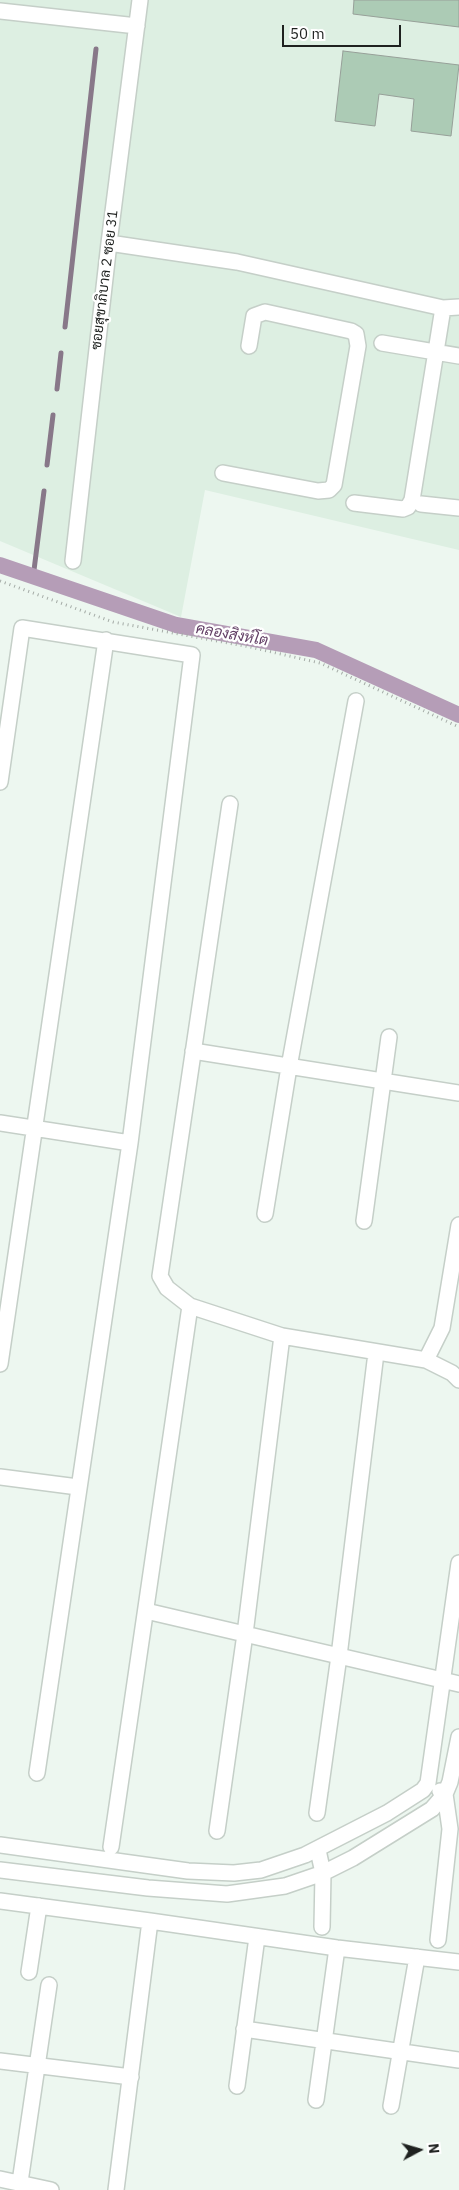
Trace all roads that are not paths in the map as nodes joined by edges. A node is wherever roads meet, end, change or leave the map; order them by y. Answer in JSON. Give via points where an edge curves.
{"nodes":[{"id":1,"x":140,"y":0,"type":"edge"},
{"id":2,"x":0,"y":11,"type":"edge"},
{"id":3,"x":137,"y":26,"type":"junction"},
{"id":4,"x":109,"y":244,"type":"junction"},
{"id":5,"x":459,"y":307,"type":"edge"},
{"id":6,"x":441,"y":320,"type":"junction"},
{"id":7,"x":382,"y":343,"type":"dead end"},
{"id":8,"x":249,"y":346,"type":"dead end"},
{"id":9,"x":435,"y":352,"type":"junction"},
{"id":10,"x":459,"y":356,"type":"edge"},
{"id":11,"x":223,"y":473,"type":"dead end"},
{"id":12,"x":354,"y":503,"type":"dead end"},
{"id":13,"x":421,"y":504,"type":"dead end"},
{"id":14,"x":459,"y":508,"type":"edge"},
{"id":15,"x":73,"y":561,"type":"dead end"},
{"id":16,"x":106,"y":640,"type":"junction"},
{"id":17,"x":356,"y":701,"type":"dead end"},
{"id":18,"x":0,"y":782,"type":"edge"},
{"id":19,"x":230,"y":804,"type":"dead end"},
{"id":20,"x":389,"y":1038,"type":"dead end"},
{"id":21,"x":193,"y":1051,"type":"junction"},
{"id":22,"x":289,"y":1067,"type":"junction"},
{"id":23,"x":384,"y":1082,"type":"junction"},
{"id":24,"x":459,"y":1093,"type":"edge"},
{"id":25,"x":0,"y":1123,"type":"edge"},
{"id":26,"x":34,"y":1129,"type":"junction"},
{"id":27,"x":130,"y":1143,"type":"junction"},
{"id":28,"x":265,"y":1214,"type":"dead end"},
{"id":29,"x":364,"y":1221,"type":"dead end"},
{"id":30,"x":459,"y":1225,"type":"edge"},
{"id":31,"x":190,"y":1306,"type":"junction"},
{"id":32,"x":282,"y":1336,"type":"junction"},
{"id":33,"x":376,"y":1353,"type":"junction"},
{"id":34,"x":426,"y":1360,"type":"junction"},
{"id":35,"x":0,"y":1364,"type":"edge"},
{"id":36,"x":459,"y":1380,"type":"edge"},
{"id":37,"x":0,"y":1477,"type":"edge"},
{"id":38,"x":78,"y":1487,"type":"junction"},
{"id":39,"x":459,"y":1563,"type":"edge"},
{"id":40,"x":146,"y":1611,"type":"junction"},
{"id":41,"x":245,"y":1634,"type":"junction"},
{"id":42,"x":339,"y":1656,"type":"junction"},
{"id":43,"x":441,"y":1680,"type":"junction"},
{"id":44,"x":459,"y":1684,"type":"edge"},
{"id":45,"x":459,"y":1737,"type":"edge"},
{"id":46,"x":37,"y":1773,"type":"dead end"},
{"id":47,"x":428,"y":1783,"type":"junction"},
{"id":48,"x":445,"y":1794,"type":"junction"},
{"id":49,"x":318,"y":1814,"type":"dead end"},
{"id":50,"x":217,"y":1831,"type":"dead end"},
{"id":51,"x":0,"y":1845,"type":"edge"},
{"id":52,"x":111,"y":1847,"type":"dead end"},
{"id":53,"x":318,"y":1850,"type":"junction"},
{"id":54,"x":87,"y":1857,"type":"junction"},
{"id":55,"x":0,"y":1870,"type":"edge"},
{"id":56,"x":323,"y":1873,"type":"junction"},
{"id":57,"x":84,"y":1880,"type":"junction"},
{"id":58,"x":0,"y":1901,"type":"edge"},
{"id":59,"x":39,"y":1906,"type":"junction"},
{"id":60,"x":150,"y":1920,"type":"junction"},
{"id":61,"x":322,"y":1927,"type":"dead end"},
{"id":62,"x":257,"y":1937,"type":"junction"},
{"id":63,"x":438,"y":1940,"type":"dead end"},
{"id":64,"x":337,"y":1948,"type":"junction"},
{"id":65,"x":417,"y":1957,"type":"junction"},
{"id":66,"x":459,"y":1962,"type":"edge"},
{"id":67,"x":29,"y":1972,"type":"dead end"},
{"id":68,"x":49,"y":1985,"type":"dead end"},
{"id":69,"x":244,"y":2028,"type":"junction"},
{"id":70,"x":325,"y":2040,"type":"junction"},
{"id":71,"x":401,"y":2051,"type":"junction"},
{"id":72,"x":459,"y":2060,"type":"edge"},
{"id":73,"x":0,"y":2061,"type":"edge"},
{"id":74,"x":38,"y":2065,"type":"junction"},
{"id":75,"x":131,"y":2077,"type":"junction"},
{"id":76,"x":237,"y":2086,"type":"dead end"},
{"id":77,"x":316,"y":2100,"type":"dead end"},
{"id":78,"x":391,"y":2106,"type":"dead end"},
{"id":79,"x":0,"y":2179,"type":"edge"},
{"id":80,"x":20,"y":2182,"type":"junction"},
{"id":81,"x":51,"y":2190,"type":"edge"},
{"id":82,"x":116,"y":2190,"type":"edge"}],
"edges":[{"from":1,"to":3,"type":"street","name":"ซอยสุขาภิบาล 2 ซอย 31"},
{"from":2,"to":3,"type":"street"},
{"from":3,"to":4,"type":"street","name":"ซอยสุขาภิบาล 2 ซอย 31"},
{"from":4,"to":6,"type":"street","via":[[238,262]]},
{"from":4,"to":15,"type":"street","name":"ซอยสุขาภิบาล 2 ซอย 31"},
{"from":5,"to":6,"type":"street"},
{"from":6,"to":9,"type":"street"},
{"from":7,"to":9,"type":"street"},
{"from":8,"to":11,"type":"street","via":[[254,316],[265,312],[310,314],[351,331],[358,340],[334,485],[329,490],[318,491]]},
{"from":9,"to":10,"type":"street"},
{"from":9,"to":12,"type":"street","via":[[412,500],[403,509]]},
{"from":13,"to":14,"type":"street"},
{"from":16,"to":18,"type":"street","via":[[22,628]]},
{"from":16,"to":26,"type":"street"},
{"from":16,"to":27,"type":"street","via":[[192,655]]},
{"from":17,"to":22,"type":"street"},
{"from":19,"to":21,"type":"street"},
{"from":20,"to":23,"type":"street"},
{"from":21,"to":22,"type":"street"},
{"from":21,"to":31,"type":"street","via":[[160,1276],[166,1288]]},
{"from":22,"to":23,"type":"street"},
{"from":22,"to":28,"type":"street"},
{"from":23,"to":24,"type":"street"},
{"from":23,"to":29,"type":"street"},
{"from":25,"to":26,"type":"street"},
{"from":26,"to":27,"type":"street"},
{"from":26,"to":35,"type":"street"},
{"from":27,"to":38,"type":"street"},
{"from":30,"to":34,"type":"street","via":[[442,1328]]},
{"from":31,"to":32,"type":"street"},
{"from":31,"to":40,"type":"street"},
{"from":32,"to":33,"type":"street"},
{"from":32,"to":41,"type":"street"},
{"from":33,"to":34,"type":"street"},
{"from":33,"to":42,"type":"street"},
{"from":34,"to":36,"type":"street"},
{"from":37,"to":38,"type":"street"},
{"from":38,"to":46,"type":"street"},
{"from":39,"to":43,"type":"street"},
{"from":40,"to":41,"type":"street"},
{"from":40,"to":52,"type":"street"},
{"from":41,"to":42,"type":"street"},
{"from":41,"to":50,"type":"street"},
{"from":42,"to":43,"type":"street"},
{"from":42,"to":49,"type":"street"},
{"from":43,"to":44,"type":"street"},
{"from":43,"to":47,"type":"street"},
{"from":45,"to":48,"type":"street"},
{"from":47,"to":48,"type":"street"},
{"from":47,"to":53,"type":"street","via":[[423,1790],[387,1813]]},
{"from":48,"to":56,"type":"street","via":[[432,1809]]},
{"from":48,"to":63,"type":"street","via":[[450,1829]]},
{"from":51,"to":54,"type":"street"},
{"from":53,"to":54,"type":"street","via":[[261,1870],[234,1874]]},
{"from":53,"to":56,"type":"street"},
{"from":54,"to":57,"type":"street"},
{"from":55,"to":57,"type":"street"},
{"from":56,"to":57,"type":"street","via":[[285,1886],[226,1894]]},
{"from":56,"to":61,"type":"street"},
{"from":58,"to":59,"type":"street"},
{"from":59,"to":60,"type":"street"},
{"from":59,"to":67,"type":"street"},
{"from":60,"to":62,"type":"street"},
{"from":60,"to":75,"type":"street"},
{"from":62,"to":64,"type":"street"},
{"from":62,"to":69,"type":"street"},
{"from":64,"to":65,"type":"street"},
{"from":64,"to":70,"type":"street"},
{"from":65,"to":66,"type":"street"},
{"from":65,"to":71,"type":"street"},
{"from":68,"to":74,"type":"street"},
{"from":69,"to":70,"type":"street"},
{"from":69,"to":76,"type":"street"},
{"from":70,"to":71,"type":"street"},
{"from":70,"to":77,"type":"street"},
{"from":71,"to":72,"type":"street"},
{"from":71,"to":78,"type":"street"},
{"from":73,"to":74,"type":"street"},
{"from":74,"to":75,"type":"street"},
{"from":74,"to":80,"type":"street"},
{"from":75,"to":82,"type":"street"},
{"from":79,"to":80,"type":"street"},
{"from":80,"to":81,"type":"street"}]}
